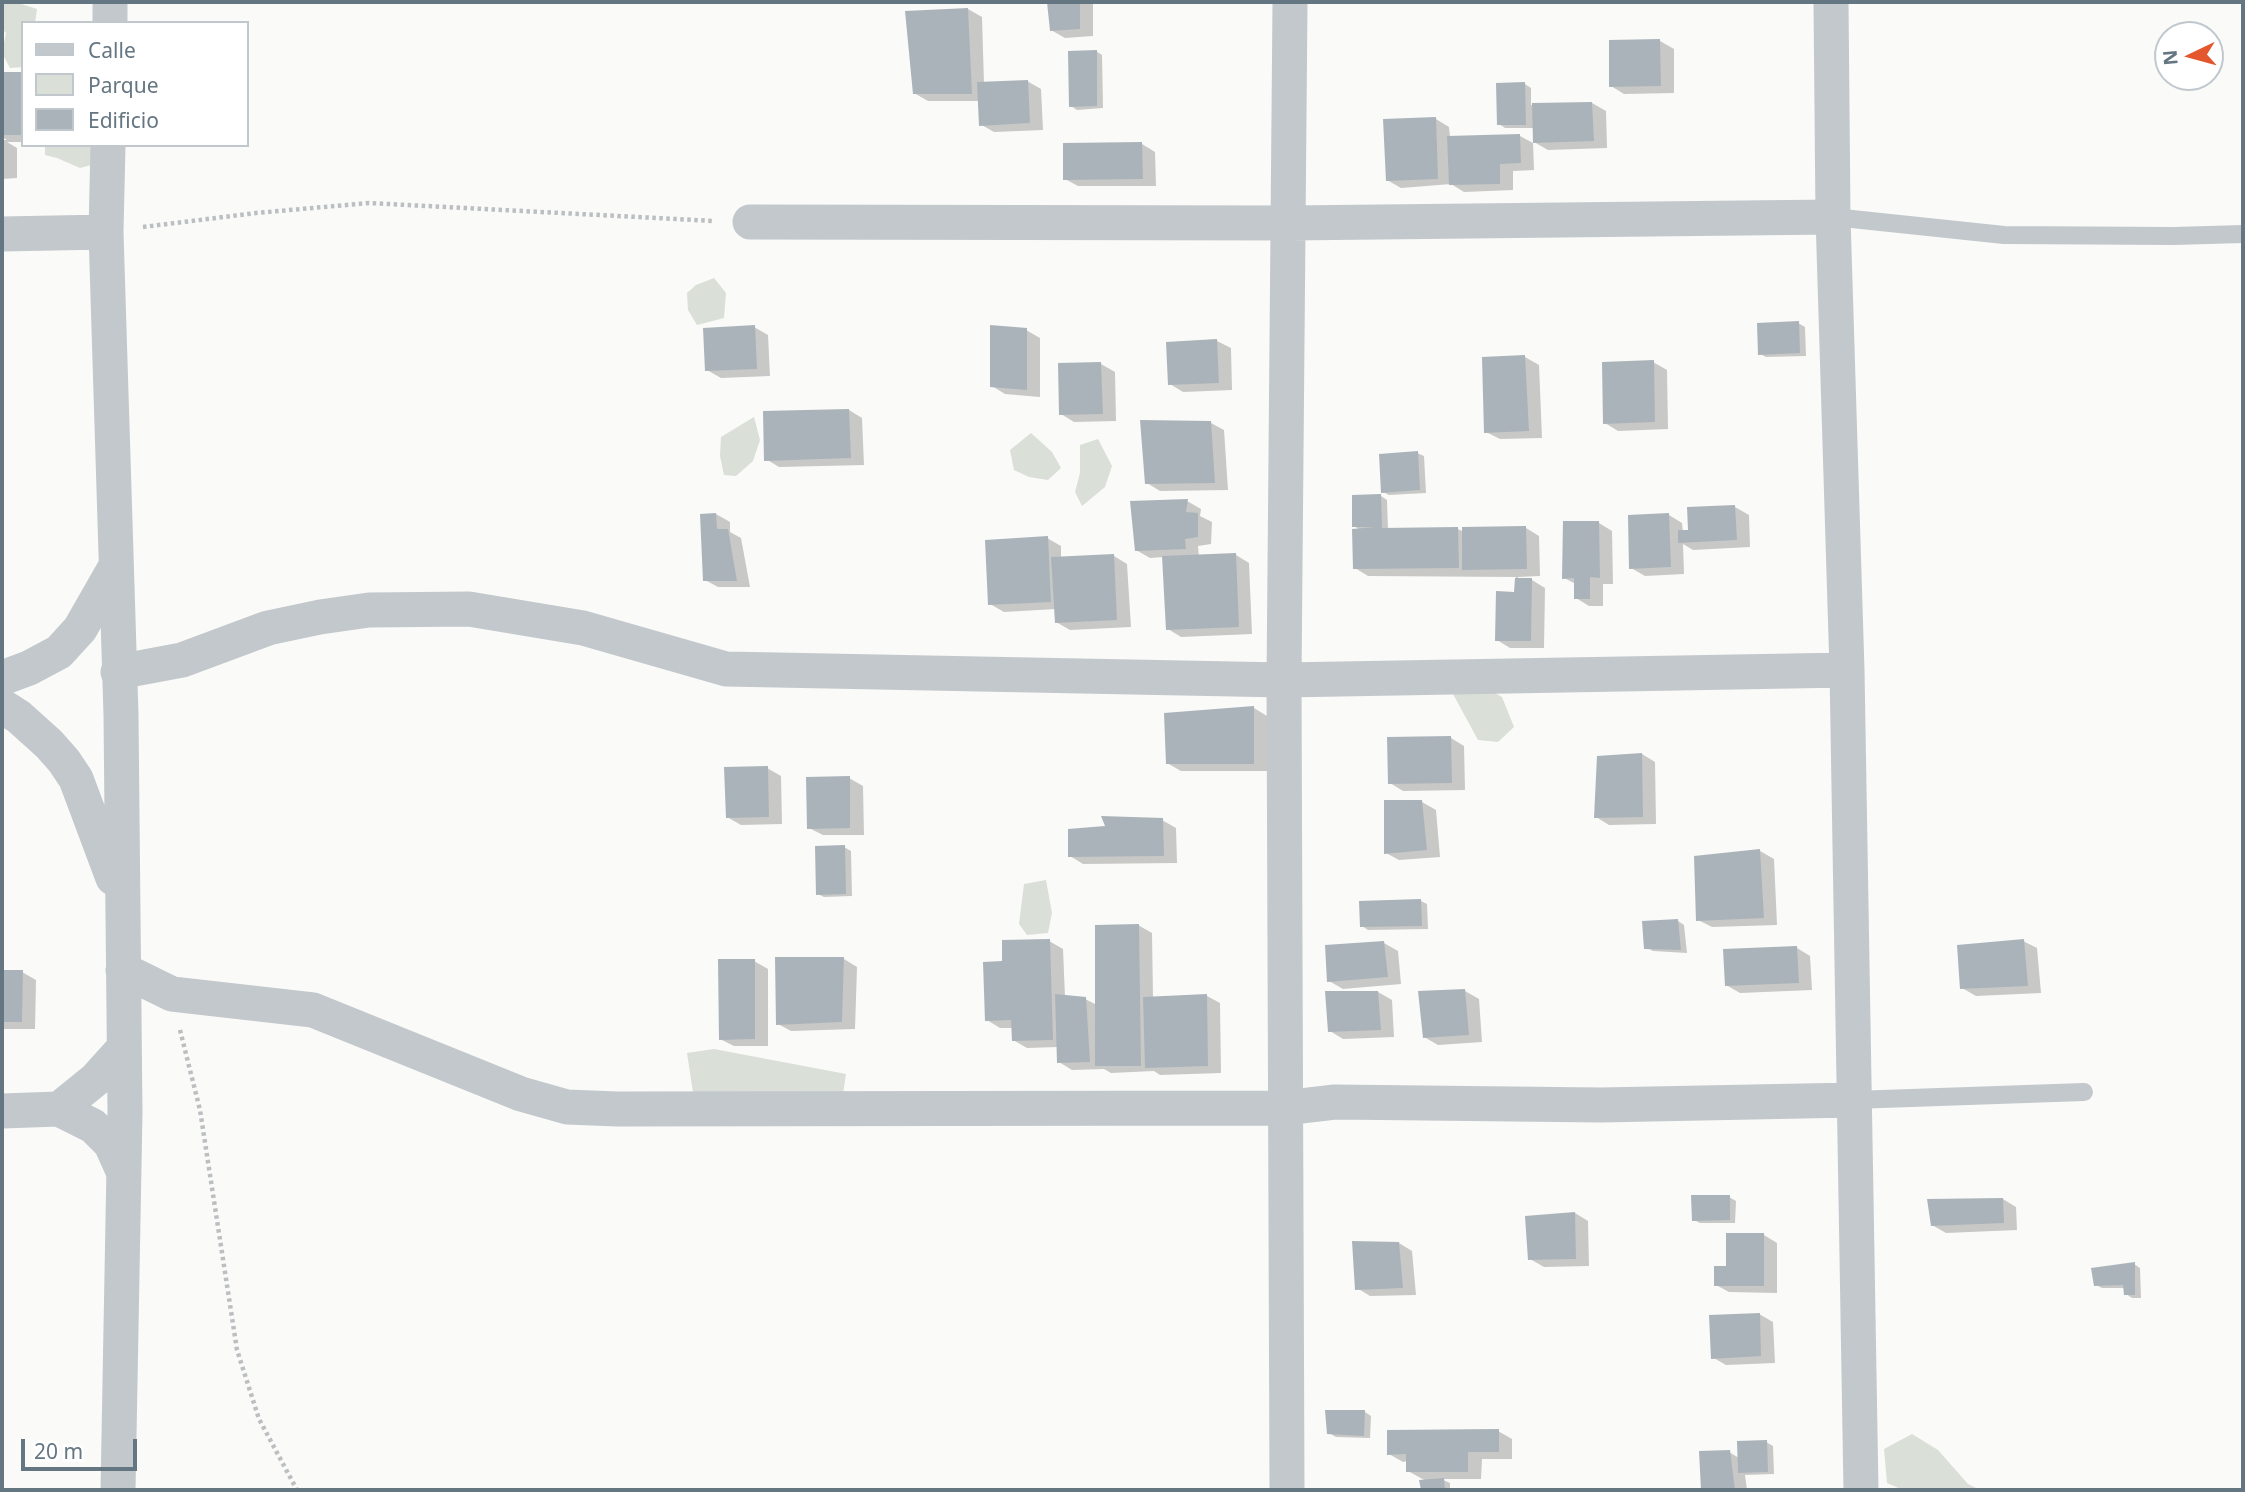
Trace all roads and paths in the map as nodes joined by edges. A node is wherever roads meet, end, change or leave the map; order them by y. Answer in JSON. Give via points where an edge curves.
{"nodes":[{"id":1,"x":110,"y":2,"type":"edge"},
{"id":2,"x":1290,"y":2,"type":"edge"},
{"id":3,"x":1831,"y":2,"type":"edge"},
{"id":4,"x":110,"y":21,"type":"edge"},
{"id":5,"x":108,"y":147,"type":"edge"},
{"id":6,"x":1833,"y":216,"type":"junction"},
{"id":7,"x":750,"y":222,"type":"joint"},
{"id":8,"x":1289,"y":223,"type":"junction"},
{"id":9,"x":106,"y":232,"type":"junction"},
{"id":10,"x":2,"y":234,"type":"edge"},
{"id":11,"x":2243,"y":234,"type":"edge"},
{"id":12,"x":116,"y":566,"type":"junction"},
{"id":13,"x":1847,"y":670,"type":"junction"},
{"id":14,"x":118,"y":672,"type":"junction"},
{"id":15,"x":2,"y":678,"type":"edge"},
{"id":16,"x":1284,"y":680,"type":"junction"},
{"id":17,"x":2,"y":706,"type":"edge"},
{"id":18,"x":121,"y":901,"type":"junction"},
{"id":19,"x":123,"y":970,"type":"junction"},
{"id":20,"x":172,"y":994,"type":"junction"},
{"id":21,"x":124,"y":1048,"type":"junction"},
{"id":22,"x":2084,"y":1092,"type":"dead end"},
{"id":23,"x":1853,"y":1100,"type":"junction"},
{"id":24,"x":1284,"y":1108,"type":"junction"},
{"id":25,"x":59,"y":1110,"type":"junction"},
{"id":26,"x":2,"y":1111,"type":"edge"},
{"id":27,"x":124,"y":1173,"type":"junction"},
{"id":28,"x":117,"y":1488,"type":"edge"},
{"id":29,"x":297,"y":1490,"type":"edge"},
{"id":30,"x":1287,"y":1490,"type":"edge"},
{"id":31,"x":1861,"y":1490,"type":"edge"}],
"edges":[{"from":1,"to":4,"type":"street"},
{"from":2,"to":8,"type":"street"},
{"from":3,"to":6,"type":"street"},
{"from":5,"to":9,"type":"street"},
{"from":6,"to":8,"type":"street"},
{"from":6,"to":11,"type":"lane","via":[[2004,235]]},
{"from":6,"to":13,"type":"street"},
{"from":7,"to":8,"type":"street"},
{"from":7,"to":9,"type":"path","via":[[369,203]]},
{"from":8,"to":16,"type":"street"},
{"from":9,"to":10,"type":"street"},
{"from":9,"to":12,"type":"street"},
{"from":12,"to":14,"type":"street"},
{"from":12,"to":15,"type":"street","via":[[80,629],[59,652]]},
{"from":13,"to":16,"type":"street"},
{"from":13,"to":23,"type":"street"},
{"from":14,"to":16,"type":"street","via":[[182,660],[268,628],[320,617],[369,610],[469,609],[583,628],[726,669]]},
{"from":14,"to":18,"type":"street"},
{"from":16,"to":24,"type":"street"},
{"from":17,"to":18,"type":"street","via":[[49,744],[76,779]]},
{"from":18,"to":19,"type":"street"},
{"from":19,"to":20,"type":"street"},
{"from":19,"to":21,"type":"street"},
{"from":20,"to":24,"type":"street","via":[[313,1010],[521,1094],[567,1107]]},
{"from":20,"to":29,"type":"path","via":[[200,1110],[237,1350],[259,1419]]},
{"from":21,"to":25,"type":"street"},
{"from":21,"to":27,"type":"street"},
{"from":22,"to":23,"type":"lane"},
{"from":23,"to":24,"type":"street","via":[[1601,1105],[1335,1102]]},
{"from":23,"to":31,"type":"street"},
{"from":24,"to":30,"type":"street"},
{"from":25,"to":26,"type":"street"},
{"from":25,"to":27,"type":"street","via":[[93,1126],[111,1144]]},
{"from":27,"to":28,"type":"street"}]}
